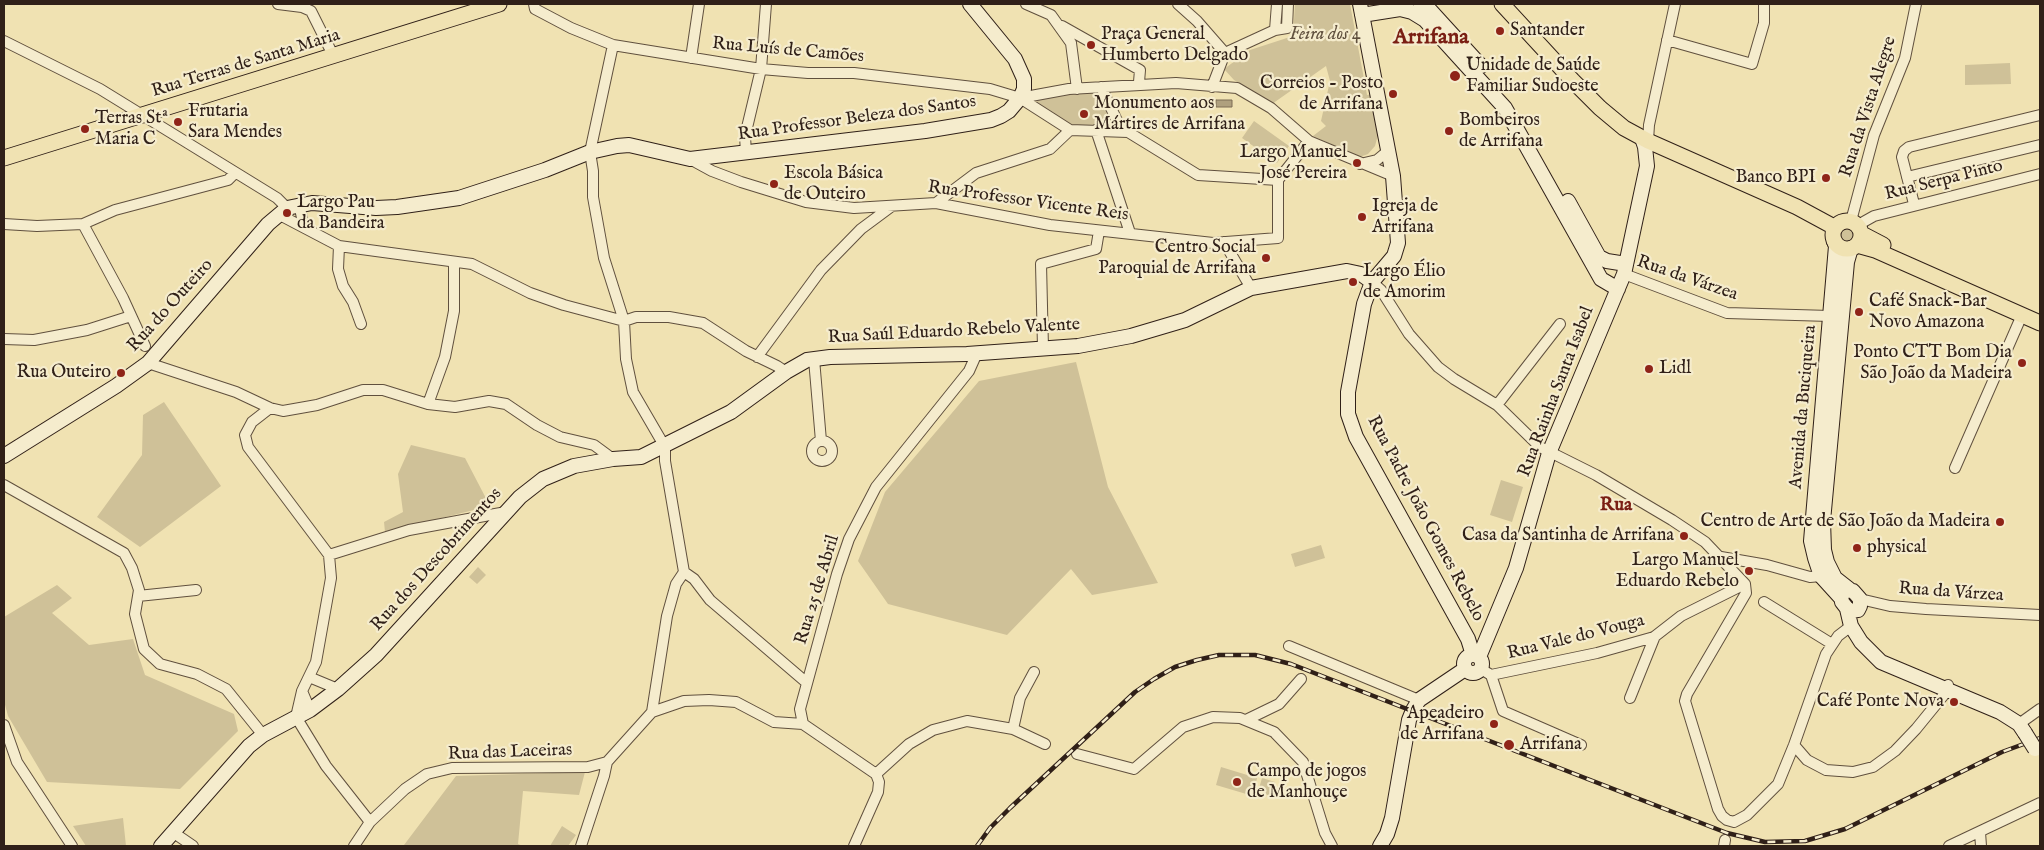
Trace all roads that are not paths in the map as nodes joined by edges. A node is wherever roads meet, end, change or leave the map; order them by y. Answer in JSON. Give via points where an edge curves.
{"nodes":[{"id":1,"x":278,"y":4,"type":"edge"},
{"id":2,"x":500,"y":4,"type":"edge"},
{"id":3,"x":534,"y":4,"type":"edge"},
{"id":4,"x":699,"y":4,"type":"edge"},
{"id":5,"x":766,"y":4,"type":"edge"},
{"id":6,"x":970,"y":4,"type":"edge"},
{"id":7,"x":1026,"y":4,"type":"edge"},
{"id":8,"x":1178,"y":4,"type":"edge"},
{"id":9,"x":1277,"y":4,"type":"edge"},
{"id":10,"x":1288,"y":4,"type":"edge"},
{"id":11,"x":1421,"y":4,"type":"edge"},
{"id":12,"x":1502,"y":4,"type":"edge"},
{"id":13,"x":1675,"y":4,"type":"edge"},
{"id":14,"x":1764,"y":4,"type":"edge"},
{"id":15,"x":1916,"y":4,"type":"edge"},
{"id":16,"x":312,"y":7,"type":"edge"},
{"id":17,"x":1362,"y":7,"type":"edge"},
{"id":18,"x":1061,"y":26,"type":"junction"},
{"id":19,"x":1275,"y":30,"type":"junction"},
{"id":20,"x":4,"y":40,"type":"edge"},
{"id":21,"x":1667,"y":40,"type":"junction"},
{"id":22,"x":613,"y":45,"type":"junction"},
{"id":23,"x":1225,"y":54,"type":"junction"},
{"id":24,"x":334,"y":57,"type":"junction"},
{"id":25,"x":692,"y":58,"type":"junction"},
{"id":26,"x":761,"y":69,"type":"junction"},
{"id":27,"x":1139,"y":82,"type":"dead end"},
{"id":28,"x":1101,"y":87,"type":"junction"},
{"id":29,"x":1212,"y":87,"type":"junction"},
{"id":30,"x":1077,"y":89,"type":"junction"},
{"id":31,"x":1020,"y":98,"type":"junction"},
{"id":32,"x":159,"y":111,"type":"junction"},
{"id":33,"x":2040,"y":115,"type":"edge"},
{"id":34,"x":143,"y":116,"type":"junction"},
{"id":35,"x":165,"y":127,"type":"junction"},
{"id":36,"x":1070,"y":130,"type":"junction"},
{"id":37,"x":1096,"y":130,"type":"junction"},
{"id":38,"x":1122,"y":131,"type":"junction"},
{"id":39,"x":1645,"y":140,"type":"junction"},
{"id":40,"x":1309,"y":141,"type":"junction"},
{"id":41,"x":2040,"y":145,"type":"edge"},
{"id":42,"x":1665,"y":148,"type":"junction"},
{"id":43,"x":1389,"y":150,"type":"junction"},
{"id":44,"x":590,"y":152,"type":"junction"},
{"id":45,"x":746,"y":154,"type":"junction"},
{"id":46,"x":4,"y":158,"type":"edge"},
{"id":47,"x":690,"y":159,"type":"junction"},
{"id":48,"x":1360,"y":164,"type":"junction"},
{"id":49,"x":1647,"y":166,"type":"junction"},
{"id":50,"x":235,"y":173,"type":"junction"},
{"id":51,"x":2040,"y":174,"type":"edge"},
{"id":52,"x":1394,"y":176,"type":"junction"},
{"id":53,"x":1907,"y":177,"type":"junction"},
{"id":54,"x":1278,"y":180,"type":"junction"},
{"id":55,"x":936,"y":203,"type":"junction"},
{"id":56,"x":1914,"y":204,"type":"junction"},
{"id":57,"x":892,"y":205,"type":"junction"},
{"id":58,"x":288,"y":209,"type":"junction"},
{"id":59,"x":4,"y":224,"type":"edge"},
{"id":60,"x":83,"y":224,"type":"junction"},
{"id":61,"x":304,"y":227,"type":"junction"},
{"id":62,"x":1098,"y":231,"type":"junction"},
{"id":63,"x":1130,"y":233,"type":"junction"},
{"id":64,"x":1834,"y":234,"type":"junction"},
{"id":65,"x":1856,"y":235,"type":"junction"},
{"id":66,"x":1224,"y":242,"type":"junction"},
{"id":67,"x":339,"y":246,"type":"junction"},
{"id":68,"x":454,"y":262,"type":"junction"},
{"id":69,"x":1625,"y":269,"type":"junction"},
{"id":70,"x":1372,"y":282,"type":"junction"},
{"id":71,"x":1251,"y":288,"type":"junction"},
{"id":72,"x":1618,"y":289,"type":"junction"},
{"id":73,"x":2040,"y":314,"type":"edge"},
{"id":74,"x":2022,"y":315,"type":"junction"},
{"id":75,"x":131,"y":316,"type":"junction"},
{"id":76,"x":1830,"y":316,"type":"junction"},
{"id":77,"x":624,"y":321,"type":"junction"},
{"id":78,"x":2040,"y":323,"type":"edge"},
{"id":79,"x":361,"y":324,"type":"dead end"},
{"id":80,"x":1560,"y":324,"type":"dead end"},
{"id":81,"x":4,"y":339,"type":"edge"},
{"id":82,"x":145,"y":346,"type":"dead end"},
{"id":83,"x":1043,"y":348,"type":"junction"},
{"id":84,"x":977,"y":353,"type":"junction"},
{"id":85,"x":757,"y":357,"type":"junction"},
{"id":86,"x":814,"y":359,"type":"junction"},
{"id":87,"x":148,"y":363,"type":"junction"},
{"id":88,"x":786,"y":372,"type":"junction"},
{"id":89,"x":428,"y":404,"type":"junction"},
{"id":90,"x":1497,"y":405,"type":"junction"},
{"id":91,"x":270,"y":408,"type":"junction"},
{"id":92,"x":821,"y":441,"type":"dead end"},
{"id":93,"x":665,"y":447,"type":"junction"},
{"id":94,"x":1549,"y":453,"type":"junction"},
{"id":95,"x":4,"y":456,"type":"edge"},
{"id":96,"x":613,"y":459,"type":"junction"},
{"id":97,"x":1955,"y":468,"type":"dead end"},
{"id":98,"x":4,"y":485,"type":"edge"},
{"id":99,"x":506,"y":512,"type":"junction"},
{"id":100,"x":329,"y":556,"type":"junction"},
{"id":101,"x":1721,"y":557,"type":"junction"},
{"id":102,"x":684,"y":572,"type":"junction"},
{"id":103,"x":1821,"y":576,"type":"junction"},
{"id":104,"x":1745,"y":584,"type":"junction"},
{"id":105,"x":196,"y":590,"type":"dead end"},
{"id":106,"x":138,"y":596,"type":"junction"},
{"id":107,"x":1851,"y":601,"type":"junction"},
{"id":108,"x":1764,"y":602,"type":"dead end"},
{"id":109,"x":2040,"y":615,"type":"edge"},
{"id":110,"x":1851,"y":626,"type":"junction"},
{"id":111,"x":1655,"y":636,"type":"junction"},
{"id":112,"x":1832,"y":644,"type":"junction"},
{"id":113,"x":1288,"y":646,"type":"dead end"},
{"id":114,"x":1481,"y":664,"type":"junction"},
{"id":115,"x":1034,"y":672,"type":"dead end"},
{"id":116,"x":310,"y":676,"type":"junction"},
{"id":117,"x":1301,"y":679,"type":"dead end"},
{"id":118,"x":807,"y":683,"type":"junction"},
{"id":119,"x":1948,"y":687,"type":"junction"},
{"id":120,"x":338,"y":690,"type":"junction"},
{"id":121,"x":302,"y":691,"type":"junction"},
{"id":122,"x":1630,"y":698,"type":"dead end"},
{"id":123,"x":1419,"y":700,"type":"junction"},
{"id":124,"x":2040,"y":709,"type":"edge"},
{"id":125,"x":310,"y":710,"type":"junction"},
{"id":126,"x":652,"y":712,"type":"junction"},
{"id":127,"x":296,"y":717,"type":"junction"},
{"id":128,"x":1246,"y":720,"type":"junction"},
{"id":129,"x":803,"y":724,"type":"junction"},
{"id":130,"x":4,"y":725,"type":"edge"},
{"id":131,"x":2025,"y":727,"type":"junction"},
{"id":132,"x":1013,"y":729,"type":"junction"},
{"id":133,"x":263,"y":735,"type":"junction"},
{"id":134,"x":1045,"y":744,"type":"dead end"},
{"id":135,"x":1582,"y":745,"type":"dead end"},
{"id":136,"x":1794,"y":745,"type":"junction"},
{"id":137,"x":2039,"y":750,"type":"edge"},
{"id":138,"x":1077,"y":754,"type":"dead end"},
{"id":139,"x":607,"y":762,"type":"junction"},
{"id":140,"x":876,"y":774,"type":"junction"},
{"id":141,"x":2040,"y":803,"type":"edge"},
{"id":142,"x":370,"y":822,"type":"junction"},
{"id":143,"x":1980,"y":832,"type":"junction"},
{"id":144,"x":174,"y":833,"type":"junction"},
{"id":145,"x":72,"y":846,"type":"edge"},
{"id":146,"x":161,"y":846,"type":"edge"},
{"id":147,"x":193,"y":846,"type":"edge"},
{"id":148,"x":354,"y":846,"type":"edge"},
{"id":149,"x":581,"y":846,"type":"edge"},
{"id":150,"x":854,"y":846,"type":"edge"},
{"id":151,"x":1332,"y":846,"type":"edge"},
{"id":152,"x":1380,"y":846,"type":"edge"},
{"id":153,"x":1949,"y":846,"type":"edge"},
{"id":154,"x":1981,"y":846,"type":"edge"}],
"edges":[{"from":1,"to":16,"type":"street"},
{"from":2,"to":24,"type":"main road","name":"Rua Terras de Santa Maria"},
{"from":3,"to":22,"type":"street","name":"Rua Luís de Camões","via":[[535,9],[570,28]]},
{"from":4,"to":25,"type":"street"},
{"from":5,"to":26,"type":"street"},
{"from":6,"to":31,"type":"street","via":[[1021,69],[1024,89]]},
{"from":7,"to":18,"type":"street","via":[[1051,15]]},
{"from":8,"to":23,"type":"street"},
{"from":9,"to":19,"type":"street"},
{"from":10,"to":19,"type":"street","via":[[1287,28]]},
{"from":11,"to":69,"type":"street","via":[[1512,102],[1599,256]]},
{"from":12,"to":39,"type":"main road","via":[[1600,108]]},
{"from":13,"to":21,"type":"street"},
{"from":14,"to":21,"type":"street","via":[[1764,23],[1752,64]]},
{"from":15,"to":65,"type":"street","name":"Rua da Vista Alegre","via":[[1905,58],[1874,135]]},
{"from":16,"to":24,"type":"street"},
{"from":17,"to":43,"type":"street"},
{"from":17,"to":72,"type":"street","via":[[1400,9],[1425,20],[1505,108],[1601,279]]},
{"from":18,"to":27,"type":"street","via":[[1140,70]]},
{"from":18,"to":30,"type":"street","via":[[1072,43]]},
{"from":19,"to":23,"type":"street"},
{"from":20,"to":34,"type":"street","via":[[100,89]]},
{"from":21,"to":39,"type":"street"},
{"from":22,"to":25,"type":"street","name":"Rua Luís de Camões"},
{"from":22,"to":44,"type":"street"},
{"from":23,"to":29,"type":"street"},
{"from":24,"to":32,"type":"main road","name":"Rua Terras de Santa Maria"},
{"from":25,"to":26,"type":"street","name":"Rua Luís de Camões"},
{"from":26,"to":31,"type":"street","name":"Rua Luís de Camões","via":[[854,73],[955,84]]},
{"from":26,"to":45,"type":"street","via":[[746,136]]},
{"from":28,"to":29,"type":"street","via":[[1176,83]]},
{"from":28,"to":30,"type":"street"},
{"from":28,"to":38,"type":"street"},
{"from":29,"to":40,"type":"street","via":[[1237,88],[1271,108]]},
{"from":30,"to":31,"type":"street"},
{"from":31,"to":36,"type":"street"},
{"from":31,"to":45,"type":"street","name":"Rua Professor Beleza dos Santos","via":[[1009,111],[991,120]]},
{"from":32,"to":34,"type":"main road","name":"Rua Terras de Santa Maria"},
{"from":32,"to":35,"type":"street"},
{"from":33,"to":53,"type":"street","via":[[1909,147],[1902,158]]},
{"from":34,"to":35,"type":"street"},
{"from":34,"to":46,"type":"main road","name":"Rua Terras de Santa Maria"},
{"from":35,"to":50,"type":"street"},
{"from":36,"to":37,"type":"street"},
{"from":36,"to":55,"type":"street","via":[[1050,148],[976,173]]},
{"from":37,"to":38,"type":"street"},
{"from":37,"to":63,"type":"street"},
{"from":38,"to":54,"type":"street","via":[[1198,175]]},
{"from":39,"to":42,"type":"main road"},
{"from":39,"to":49,"type":"street","name":"Rua Rainha Santa Isabel"},
{"from":40,"to":48,"type":"street"},
{"from":40,"to":54,"type":"street"},
{"from":41,"to":53,"type":"street"},
{"from":42,"to":49,"type":"street","via":[[1653,155]]},
{"from":42,"to":64,"type":"main road","via":[[1798,207]]},
{"from":43,"to":48,"type":"street","via":[[1377,160]]},
{"from":43,"to":52,"type":"street"},
{"from":44,"to":47,"type":"street","name":"Rua Professor Beleza dos Santos","via":[[629,146]]},
{"from":44,"to":58,"type":"street","name":"Rua Professor Beleza dos Santos","via":[[459,198],[376,208],[312,202]]},
{"from":44,"to":77,"type":"street","via":[[593,197],[603,250]]},
{"from":45,"to":47,"type":"street","name":"Rua Professor Beleza dos Santos"},
{"from":47,"to":57,"type":"street","name":"Rua Professor Vicente Reis","via":[[741,182],[806,202],[854,208]]},
{"from":48,"to":52,"type":"street"},
{"from":49,"to":69,"type":"street","name":"Rua Rainha Santa Isabel"},
{"from":50,"to":58,"type":"street","via":[[277,198]]},
{"from":50,"to":60,"type":"street","via":[[228,180],[115,210]]},
{"from":51,"to":56,"type":"street","name":"Rua Serpa Pinto"},
{"from":52,"to":70,"type":"street","via":[[1398,243],[1394,256]]},
{"from":53,"to":56,"type":"street"},
{"from":54,"to":66,"type":"street","name":"Rua Professor Vicente Reis","via":[[1278,238]]},
{"from":55,"to":57,"type":"street","name":"Rua Professor Vicente Reis"},
{"from":55,"to":62,"type":"street","name":"Rua Professor Vicente Reis"},
{"from":56,"to":65,"type":"street","name":"Rua Serpa Pinto","via":[[1874,216]]},
{"from":57,"to":85,"type":"street","via":[[860,229],[821,270]]},
{"from":58,"to":61,"type":"street"},
{"from":58,"to":61,"type":"street"},
{"from":58,"to":87,"type":"street","name":"Rua do Outeiro","via":[[268,224]]},
{"from":59,"to":60,"type":"street"},
{"from":60,"to":75,"type":"street"},
{"from":61,"to":67,"type":"street"},
{"from":62,"to":63,"type":"street","name":"Rua Professor Vicente Reis"},
{"from":62,"to":83,"type":"street","via":[[1096,249],[1042,264]]},
{"from":63,"to":66,"type":"street","name":"Rua Professor Vicente Reis"},
{"from":64,"to":65,"type":"main road","via":[[1842,221]]},
{"from":64,"to":65,"type":"main road","via":[[1841,248]]},
{"from":64,"to":76,"type":"street","name":"Avenida da Buciqueira","via":[[1836,246]]},
{"from":65,"to":73,"type":"main road"},
{"from":65,"to":74,"type":"main road","via":[[1875,250]]},
{"from":65,"to":107,"type":"street","name":"Avenida da Buciqueira","via":[[1846,271],[1822,521],[1826,562]]},
{"from":66,"to":71,"type":"street"},
{"from":67,"to":68,"type":"street"},
{"from":67,"to":79,"type":"street","via":[[338,269]]},
{"from":68,"to":77,"type":"street","via":[[472,264],[547,299]]},
{"from":68,"to":89,"type":"street","via":[[454,311],[445,357]]},
{"from":69,"to":72,"type":"street","name":"Rua Rainha Santa Isabel"},
{"from":69,"to":76,"type":"street","name":"Rua da Várzea","via":[[1727,314]]},
{"from":70,"to":71,"type":"street","name":"Rua Saúl Eduardo Rebelo Valente","via":[[1347,271]]},
{"from":70,"to":90,"type":"street","via":[[1381,290],[1409,334],[1438,367]]},
{"from":70,"to":114,"type":"street","name":"Rua Padre João Gomes Rebelo","via":[[1364,304],[1352,365],[1348,414],[1356,438]]},
{"from":71,"to":83,"type":"street","name":"Rua Saúl Eduardo Rebelo Valente","via":[[1185,320],[1131,336],[1078,346]]},
{"from":72,"to":94,"type":"street","name":"Rua Rainha Santa Isabel"},
{"from":74,"to":78,"type":"main road"},
{"from":74,"to":97,"type":"street"},
{"from":75,"to":81,"type":"street","via":[[86,330],[34,340]]},
{"from":75,"to":82,"type":"street"},
{"from":76,"to":103,"type":"street","name":"Avenida da Buciqueira","via":[[1811,541]]},
{"from":77,"to":85,"type":"street","via":[[636,317],[669,317],[703,323]]},
{"from":77,"to":93,"type":"street","via":[[626,359],[633,392]]},
{"from":80,"to":90,"type":"street"},
{"from":83,"to":84,"type":"street","name":"Rua Saúl Eduardo Rebelo Valente"},
{"from":84,"to":86,"type":"street","name":"Rua Saúl Eduardo Rebelo Valente"},
{"from":84,"to":118,"type":"street","name":"Rua 25 de Abril","via":[[969,371],[876,487],[849,539]]},
{"from":85,"to":88,"type":"street"},
{"from":86,"to":88,"type":"street","name":"Rua Saúl Eduardo Rebelo Valente"},
{"from":86,"to":92,"type":"street"},
{"from":87,"to":91,"type":"street","via":[[236,392]]},
{"from":87,"to":95,"type":"street","name":"Rua do Outeiro"},
{"from":88,"to":93,"type":"street","name":"Rua dos Descobrimentos","via":[[731,412]]},
{"from":89,"to":91,"type":"street","via":[[383,390],[363,390],[283,411]]},
{"from":89,"to":96,"type":"street","via":[[455,407],[489,401],[506,404],[536,425],[560,437],[594,446]]},
{"from":90,"to":94,"type":"street"},
{"from":91,"to":100,"type":"street","via":[[252,422],[246,435],[248,447]]},
{"from":93,"to":96,"type":"street","name":"Rua dos Descobrimentos","via":[[641,458]]},
{"from":93,"to":102,"type":"street"},
{"from":94,"to":101,"type":"street","via":[[1584,469],[1664,515],[1705,542]]},
{"from":94,"to":114,"type":"street","name":"Rua Rainha Santa Isabel","via":[[1516,568]]},
{"from":96,"to":99,"type":"street","name":"Rua dos Descobrimentos","via":[[574,466],[543,479]]},
{"from":98,"to":106,"type":"street","via":[[124,553],[132,568]]},
{"from":99,"to":100,"type":"street","via":[[409,530]]},
{"from":99,"to":120,"type":"street","name":"Rua dos Descobrimentos","via":[[376,655]]},
{"from":100,"to":116,"type":"street","via":[[331,578],[316,662]]},
{"from":101,"to":103,"type":"street","via":[[1810,577]]},
{"from":101,"to":104,"type":"street"},
{"from":102,"to":118,"type":"street","via":[[694,579],[710,600]]},
{"from":102,"to":126,"type":"street","via":[[676,584],[667,616]]},
{"from":103,"to":107,"type":"street","name":"Avenida da Buciqueira"},
{"from":104,"to":111,"type":"street","name":"Rua Vale do Vouga","via":[[1681,616]]},
{"from":104,"to":136,"type":"street","via":[[1746,593],[1685,700],[1722,816],[1730,821],[1740,820],[1771,792],[1783,774]]},
{"from":105,"to":106,"type":"street"},
{"from":106,"to":133,"type":"street","via":[[135,614],[144,650],[160,664],[196,674],[226,689]]},
{"from":107,"to":109,"type":"street","name":"Rua da Várzea","via":[[1926,610]]},
{"from":107,"to":110,"type":"street"},
{"from":107,"to":119,"type":"street","via":[[1861,629],[1876,649]]},
{"from":108,"to":112,"type":"street"},
{"from":110,"to":112,"type":"street"},
{"from":110,"to":119,"type":"street","via":[[1861,642],[1881,662]]},
{"from":111,"to":114,"type":"street","name":"Rua Vale do Vouga","via":[[1597,653]]},
{"from":111,"to":122,"type":"street"},
{"from":112,"to":136,"type":"street"},
{"from":113,"to":123,"type":"street"},
{"from":114,"to":123,"type":"street","name":"Rua Rainha Santa Isabel","via":[[1465,660],[1466,669]]},
{"from":114,"to":135,"type":"street","name":"Rua Padre João Gomes Rebelo","via":[[1504,711]]},
{"from":115,"to":132,"type":"street","via":[[1020,698]]},
{"from":116,"to":120,"type":"street"},
{"from":116,"to":121,"type":"street"},
{"from":117,"to":128,"type":"street","via":[[1279,704]]},
{"from":118,"to":129,"type":"street","name":"Rua 25 de Abril","via":[[800,710]]},
{"from":119,"to":131,"type":"street"},
{"from":119,"to":136,"type":"street","via":[[1905,741],[1873,767],[1853,772],[1826,770],[1807,760]]},
{"from":120,"to":125,"type":"street","name":"Rua dos Descobrimentos"},
{"from":121,"to":125,"type":"street"},
{"from":121,"to":127,"type":"street"},
{"from":123,"to":152,"type":"street","via":[[1409,720],[1392,818]]},
{"from":124,"to":131,"type":"street"},
{"from":125,"to":127,"type":"street","name":"Rua dos Descobrimentos"},
{"from":126,"to":129,"type":"street","via":[[684,701],[736,702],[774,722]]},
{"from":126,"to":139,"type":"street"},
{"from":127,"to":133,"type":"street","name":"Rua dos Descobrimentos"},
{"from":127,"to":142,"type":"street","via":[[326,766]]},
{"from":128,"to":138,"type":"street","via":[[1213,717],[1183,727],[1134,769]]},
{"from":128,"to":151,"type":"street","via":[[1274,732],[1303,762]]},
{"from":129,"to":140,"type":"street"},
{"from":130,"to":145,"type":"street","via":[[17,762]]},
{"from":131,"to":137,"type":"street","bridge":true},
{"from":132,"to":134,"type":"street"},
{"from":132,"to":140,"type":"street","via":[[968,721],[933,730],[909,744]]},
{"from":133,"to":144,"type":"street","name":"Rua dos Descobrimentos","via":[[240,755]]},
{"from":139,"to":142,"type":"street","name":"Rua das Laceiras","via":[[588,767],[452,768],[427,774],[405,788]]},
{"from":139,"to":149,"type":"street"},
{"from":140,"to":150,"type":"street","via":[[878,792]]},
{"from":141,"to":143,"type":"street"},
{"from":142,"to":148,"type":"street","name":"Rua das Laceiras"},
{"from":143,"to":153,"type":"street"},
{"from":143,"to":154,"type":"street"},
{"from":144,"to":146,"type":"street","name":"Rua dos Descobrimentos"},
{"from":144,"to":147,"type":"street"}]}
